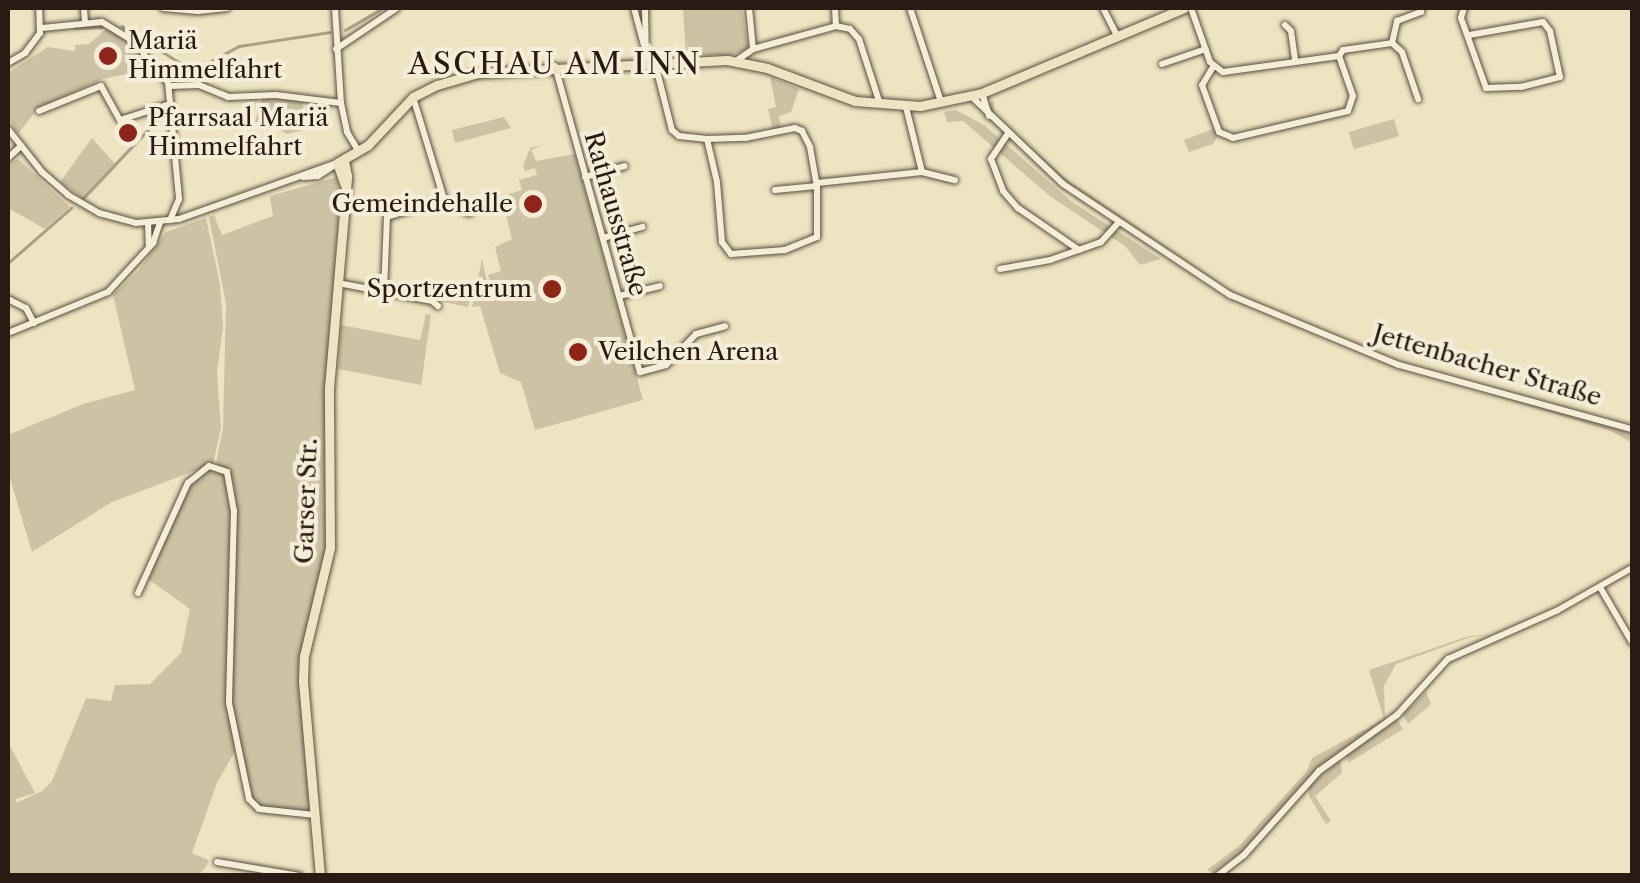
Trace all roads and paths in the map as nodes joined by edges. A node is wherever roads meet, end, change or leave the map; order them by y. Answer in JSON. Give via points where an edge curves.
{"nodes":[{"id":1,"x":40,"y":8,"type":"edge"},
{"id":2,"x":84,"y":8,"type":"edge"},
{"id":3,"x":164,"y":8,"type":"edge"},
{"id":4,"x":227,"y":8,"type":"edge"},
{"id":5,"x":334,"y":8,"type":"edge"},
{"id":6,"x":397,"y":8,"type":"edge"},
{"id":7,"x":634,"y":8,"type":"edge"},
{"id":8,"x":645,"y":8,"type":"edge"},
{"id":9,"x":748,"y":8,"type":"edge"},
{"id":10,"x":836,"y":8,"type":"edge"},
{"id":11,"x":910,"y":8,"type":"edge"},
{"id":12,"x":1103,"y":8,"type":"edge"},
{"id":13,"x":1189,"y":8,"type":"edge"},
{"id":14,"x":1464,"y":8,"type":"edge"},
{"id":15,"x":1421,"y":10,"type":"edge"},
{"id":16,"x":86,"y":22,"type":"junction"},
{"id":17,"x":1285,"y":25,"type":"dead end"},
{"id":18,"x":836,"y":26,"type":"junction"},
{"id":19,"x":42,"y":28,"type":"junction"},
{"id":20,"x":1469,"y":35,"type":"junction"},
{"id":21,"x":1117,"y":36,"type":"junction"},
{"id":22,"x":1392,"y":43,"type":"junction"},
{"id":23,"x":645,"y":46,"type":"junction"},
{"id":24,"x":336,"y":49,"type":"junction"},
{"id":25,"x":753,"y":49,"type":"junction"},
{"id":26,"x":1206,"y":49,"type":"junction"},
{"id":27,"x":1339,"y":56,"type":"junction"},
{"id":28,"x":1295,"y":59,"type":"junction"},
{"id":29,"x":736,"y":61,"type":"junction"},
{"id":30,"x":651,"y":62,"type":"junction"},
{"id":31,"x":8,"y":64,"type":"edge"},
{"id":32,"x":1162,"y":64,"type":"dead end"},
{"id":33,"x":555,"y":66,"type":"junction"},
{"id":34,"x":1213,"y":67,"type":"junction"},
{"id":35,"x":170,"y":86,"type":"junction"},
{"id":36,"x":977,"y":95,"type":"junction"},
{"id":37,"x":414,"y":97,"type":"junction"},
{"id":38,"x":1418,"y":99,"type":"dead end"},
{"id":39,"x":342,"y":103,"type":"junction"},
{"id":40,"x":942,"y":103,"type":"junction"},
{"id":41,"x":168,"y":105,"type":"junction"},
{"id":42,"x":880,"y":106,"type":"junction"},
{"id":43,"x":906,"y":107,"type":"junction"},
{"id":44,"x":39,"y":111,"type":"dead end"},
{"id":45,"x":8,"y":125,"type":"edge"},
{"id":46,"x":1007,"y":135,"type":"junction"},
{"id":47,"x":707,"y":139,"type":"junction"},
{"id":48,"x":19,"y":142,"type":"junction"},
{"id":49,"x":360,"y":149,"type":"junction"},
{"id":50,"x":8,"y":158,"type":"edge"},
{"id":51,"x":339,"y":162,"type":"junction"},
{"id":52,"x":624,"y":166,"type":"dead end"},
{"id":53,"x":922,"y":172,"type":"junction"},
{"id":54,"x":586,"y":176,"type":"junction"},
{"id":55,"x":955,"y":180,"type":"dead end"},
{"id":56,"x":817,"y":185,"type":"junction"},
{"id":57,"x":775,"y":190,"type":"dead end"},
{"id":58,"x":178,"y":198,"type":"junction"},
{"id":59,"x":444,"y":198,"type":"junction"},
{"id":60,"x":469,"y":213,"type":"dead end"},
{"id":61,"x":188,"y":216,"type":"junction"},
{"id":62,"x":169,"y":221,"type":"junction"},
{"id":63,"x":1119,"y":222,"type":"junction"},
{"id":64,"x":160,"y":223,"type":"junction"},
{"id":65,"x":148,"y":224,"type":"junction"},
{"id":66,"x":642,"y":227,"type":"dead end"},
{"id":67,"x":602,"y":238,"type":"junction"},
{"id":68,"x":148,"y":248,"type":"junction"},
{"id":69,"x":1078,"y":250,"type":"junction"},
{"id":70,"x":1000,"y":269,"type":"dead end"},
{"id":71,"x":338,"y":283,"type":"junction"},
{"id":72,"x":660,"y":286,"type":"dead end"},
{"id":73,"x":384,"y":290,"type":"junction"},
{"id":74,"x":619,"y":296,"type":"junction"},
{"id":75,"x":8,"y":300,"type":"edge"},
{"id":76,"x":438,"y":306,"type":"dead end"},
{"id":77,"x":34,"y":323,"type":"junction"},
{"id":78,"x":725,"y":326,"type":"dead end"},
{"id":79,"x":8,"y":333,"type":"edge"},
{"id":80,"x":1631,"y":426,"type":"edge"},
{"id":81,"x":1632,"y":568,"type":"edge"},
{"id":82,"x":1600,"y":586,"type":"junction"},
{"id":83,"x":138,"y":593,"type":"dead end"},
{"id":84,"x":1632,"y":642,"type":"edge"},
{"id":85,"x":316,"y":815,"type":"junction"},
{"id":86,"x":216,"y":862,"type":"dead end"},
{"id":87,"x":300,"y":876,"type":"edge"},
{"id":88,"x":320,"y":876,"type":"edge"},
{"id":89,"x":1217,"y":876,"type":"edge"}],
"edges":[{"from":1,"to":19,"type":"street"},
{"from":2,"to":16,"type":"street"},
{"from":3,"to":4,"type":"street"},
{"from":5,"to":24,"type":"street"},
{"from":6,"to":24,"type":"street"},
{"from":7,"to":23,"type":"street"},
{"from":8,"to":23,"type":"street"},
{"from":9,"to":25,"type":"street"},
{"from":10,"to":18,"type":"street"},
{"from":11,"to":40,"type":"street"},
{"from":12,"to":21,"type":"street"},
{"from":13,"to":21,"type":"main road"},
{"from":13,"to":26,"type":"street"},
{"from":14,"to":20,"type":"street"},
{"from":15,"to":22,"type":"street","via":[[1397,21]]},
{"from":16,"to":19,"type":"street"},
{"from":16,"to":35,"type":"street","via":[[102,22],[138,44]]},
{"from":17,"to":28,"type":"street"},
{"from":18,"to":25,"type":"street"},
{"from":18,"to":42,"type":"street","via":[[859,38]]},
{"from":19,"to":31,"type":"street"},
{"from":20,"to":20,"type":"street","via":[[1488,89],[1560,77],[1543,22]]},
{"from":21,"to":36,"type":"main road"},
{"from":22,"to":27,"type":"street"},
{"from":22,"to":38,"type":"street","via":[[1402,52]]},
{"from":23,"to":30,"type":"street"},
{"from":24,"to":39,"type":"street"},
{"from":25,"to":29,"type":"street"},
{"from":26,"to":32,"type":"street"},
{"from":26,"to":34,"type":"street"},
{"from":27,"to":28,"type":"street"},
{"from":27,"to":34,"type":"street","via":[[1353,100],[1345,113],[1233,138],[1222,135],[1202,85]]},
{"from":28,"to":34,"type":"street","via":[[1223,72]]},
{"from":29,"to":30,"type":"main road"},
{"from":29,"to":42,"type":"main road"},
{"from":30,"to":33,"type":"main road"},
{"from":30,"to":47,"type":"street","via":[[672,130]]},
{"from":33,"to":37,"type":"main road","via":[[478,73]]},
{"from":33,"to":54,"type":"street","name":"Rathausstraße"},
{"from":35,"to":39,"type":"street","via":[[199,85],[228,97]]},
{"from":35,"to":41,"type":"street"},
{"from":36,"to":40,"type":"main road"},
{"from":36,"to":46,"type":"street","name":"Jettenbacher Straße"},
{"from":37,"to":49,"type":"main road"},
{"from":37,"to":59,"type":"street"},
{"from":39,"to":49,"type":"street","via":[[347,132]]},
{"from":40,"to":43,"type":"main road"},
{"from":41,"to":44,"type":"street","via":[[120,120],[101,86]]},
{"from":41,"to":58,"type":"street"},
{"from":42,"to":43,"type":"main road"},
{"from":43,"to":53,"type":"street"},
{"from":45,"to":48,"type":"street"},
{"from":46,"to":63,"type":"street","name":"Jettenbacher Straße"},
{"from":46,"to":69,"type":"street","via":[[991,159],[1002,191]]},
{"from":47,"to":56,"type":"street","via":[[799,129]]},
{"from":47,"to":56,"type":"street","via":[[722,242],[731,254],[814,241]]},
{"from":48,"to":50,"type":"street"},
{"from":48,"to":65,"type":"street","via":[[82,205]]},
{"from":49,"to":51,"type":"main road"},
{"from":51,"to":61,"type":"street"},
{"from":51,"to":71,"type":"main road","name":"Garser Str.","via":[[345,184]]},
{"from":52,"to":54,"type":"street"},
{"from":53,"to":55,"type":"street"},
{"from":53,"to":56,"type":"street"},
{"from":54,"to":67,"type":"street","name":"Rathausstraße"},
{"from":56,"to":57,"type":"street"},
{"from":58,"to":61,"type":"street"},
{"from":58,"to":62,"type":"street"},
{"from":59,"to":60,"type":"street"},
{"from":59,"to":73,"type":"street","via":[[387,217]]},
{"from":61,"to":62,"type":"street"},
{"from":62,"to":64,"type":"street"},
{"from":63,"to":69,"type":"street","via":[[1107,238]]},
{"from":63,"to":80,"type":"street","name":"Jettenbacher Straße","via":[[1230,295],[1374,356]]},
{"from":64,"to":65,"type":"street"},
{"from":64,"to":68,"type":"street"},
{"from":65,"to":68,"type":"street"},
{"from":66,"to":67,"type":"street"},
{"from":67,"to":74,"type":"street","name":"Rathausstraße"},
{"from":68,"to":77,"type":"street","via":[[108,292]]},
{"from":69,"to":70,"type":"street"},
{"from":71,"to":73,"type":"street"},
{"from":71,"to":85,"type":"main road","name":"Garser Str.","via":[[329,388],[330,548],[304,656]]},
{"from":72,"to":74,"type":"street"},
{"from":73,"to":76,"type":"street"},
{"from":74,"to":78,"type":"street","name":"Rathausstraße","via":[[640,372],[666,366],[696,334]]},
{"from":75,"to":77,"type":"street","via":[[26,308]]},
{"from":77,"to":79,"type":"street"},
{"from":81,"to":82,"type":"street"},
{"from":82,"to":84,"type":"street"},
{"from":82,"to":89,"type":"street","via":[[1448,658],[1397,714],[1302,788]]},
{"from":83,"to":85,"type":"street","via":[[188,483],[202,469],[221,468],[231,480],[234,510],[229,704],[248,798],[259,809]]},
{"from":85,"to":88,"type":"main road","name":"Garser Str."},
{"from":86,"to":87,"type":"street"}]}
